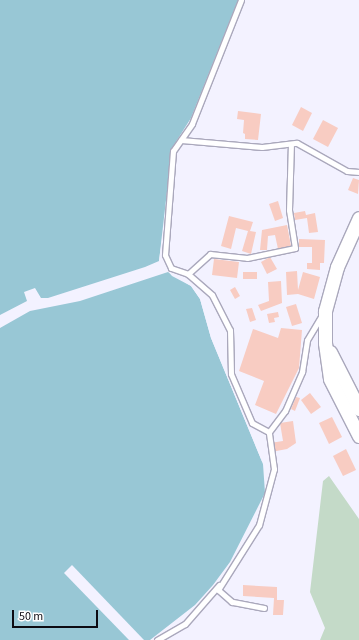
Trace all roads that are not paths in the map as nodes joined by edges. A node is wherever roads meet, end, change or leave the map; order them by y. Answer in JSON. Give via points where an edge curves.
{"nodes":[{"id":1,"x":241,"y":0,"type":"edge"},
{"id":2,"x":181,"y":140,"type":"junction"},
{"id":3,"x":291,"y":144,"type":"junction"},
{"id":4,"x":359,"y":172,"type":"edge"},
{"id":5,"x":359,"y":218,"type":"edge"},
{"id":6,"x":188,"y":274,"type":"junction"},
{"id":7,"x":325,"y":311,"type":"junction"},
{"id":8,"x":325,"y":343,"type":"junction"},
{"id":9,"x":359,"y":409,"type":"edge"},
{"id":10,"x":269,"y":432,"type":"junction"},
{"id":11,"x":359,"y":436,"type":"edge"},
{"id":12,"x":233,"y":569,"type":"junction"},
{"id":13,"x":264,"y":608,"type":"dead end"},
{"id":14,"x":157,"y":640,"type":"edge"}],
"edges":[{"from":1,"to":2,"type":"lane","via":[[192,124]]},
{"from":2,"to":3,"type":"lane","via":[[262,147]]},
{"from":2,"to":6,"type":"lane","via":[[173,151],[165,255],[171,268]]},
{"from":3,"to":4,"type":"lane","via":[[297,143],[347,171]]},
{"from":3,"to":6,"type":"lane","via":[[289,210],[295,248],[247,258],[210,254]]},
{"from":5,"to":7,"type":"street","via":[[337,267]]},
{"from":6,"to":10,"type":"lane","via":[[212,295],[230,330],[231,374],[252,423]]},
{"from":7,"to":8,"type":"street"},
{"from":7,"to":10,"type":"lane","via":[[307,340],[302,372],[285,411]]},
{"from":8,"to":9,"type":"street"},
{"from":8,"to":11,"type":"street","via":[[330,379]]},
{"from":10,"to":12,"type":"lane","via":[[274,469],[258,525]]},
{"from":12,"to":13,"type":"lane","via":[[218,590],[232,602]]},
{"from":12,"to":14,"type":"lane","via":[[185,624]]}]}
